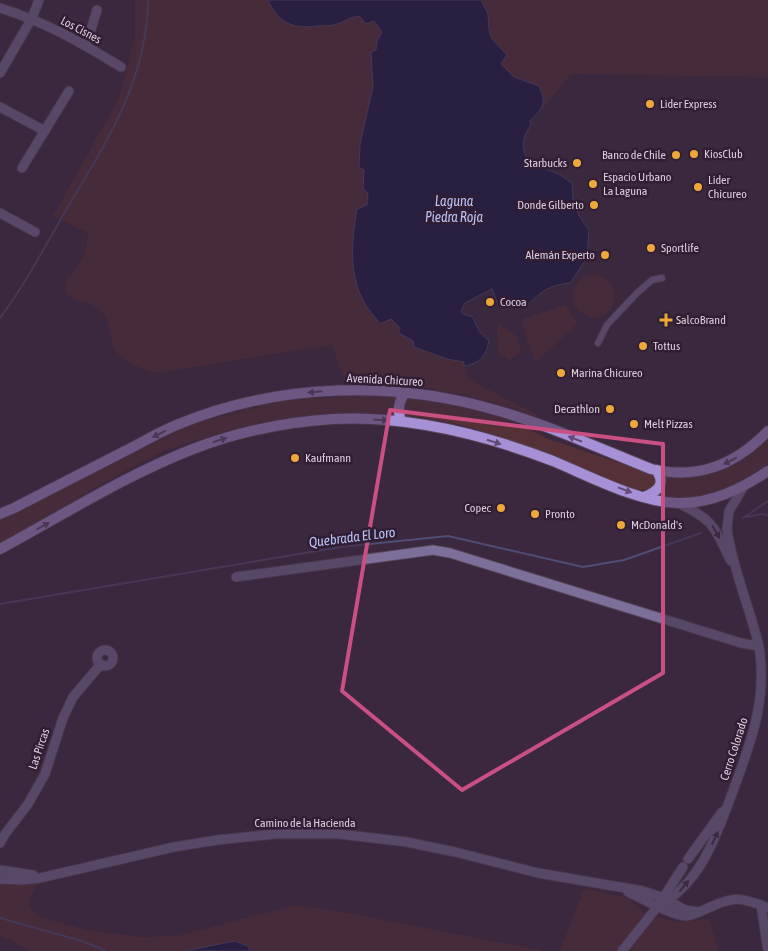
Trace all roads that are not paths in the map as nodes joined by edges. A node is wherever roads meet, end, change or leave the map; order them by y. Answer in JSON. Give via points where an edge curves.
{"nodes":[{"id":1,"x":40,"y":0,"type":"edge"},
{"id":2,"x":0,"y":8,"type":"edge"},
{"id":3,"x":97,"y":10,"type":"dead end"},
{"id":4,"x":32,"y":18,"type":"junction"},
{"id":5,"x":86,"y":45,"type":"junction"},
{"id":6,"x":120,"y":67,"type":"dead end"},
{"id":7,"x":0,"y":73,"type":"edge"},
{"id":8,"x":69,"y":91,"type":"dead end"},
{"id":9,"x":0,"y":107,"type":"edge"},
{"id":10,"x":45,"y":131,"type":"junction"},
{"id":11,"x":22,"y":168,"type":"dead end"},
{"id":12,"x":0,"y":213,"type":"edge"},
{"id":13,"x":36,"y":232,"type":"dead end"},
{"id":14,"x":662,"y":278,"type":"dead end"},
{"id":15,"x":598,"y":342,"type":"dead end"},
{"id":16,"x":406,"y":392,"type":"junction"},
{"id":17,"x":401,"y":421,"type":"junction"},
{"id":18,"x":768,"y":431,"type":"edge"},
{"id":19,"x":656,"y":470,"type":"junction"},
{"id":20,"x":768,"y":471,"type":"edge"},
{"id":21,"x":744,"y":486,"type":"junction"},
{"id":22,"x":644,"y":497,"type":"junction"},
{"id":23,"x":678,"y":503,"type":"junction"},
{"id":24,"x":0,"y":514,"type":"edge"},
{"id":25,"x":0,"y":549,"type":"edge"},
{"id":26,"x":236,"y":577,"type":"dead end"},
{"id":27,"x":740,"y":580,"type":"junction"},
{"id":28,"x":759,"y":646,"type":"junction"},
{"id":29,"x":101,"y":664,"type":"dead end"},
{"id":30,"x":727,"y":806,"type":"junction"},
{"id":31,"x":0,"y":842,"type":"edge"},
{"id":32,"x":705,"y":857,"type":"junction"},
{"id":33,"x":688,"y":859,"type":"junction"},
{"id":34,"x":0,"y":870,"type":"edge"},
{"id":35,"x":48,"y":876,"type":"junction"},
{"id":36,"x":0,"y":879,"type":"edge"},
{"id":37,"x":663,"y":902,"type":"junction"},
{"id":38,"x":764,"y":907,"type":"edge"},
{"id":39,"x":622,"y":951,"type":"edge"},
{"id":40,"x":768,"y":951,"type":"edge"}],
"edges":[{"from":1,"to":4,"type":"street"},
{"from":2,"to":4,"type":"street","name":"Los Cisnes"},
{"from":3,"to":5,"type":"street"},
{"from":4,"to":5,"type":"street","name":"Los Cisnes"},
{"from":4,"to":7,"type":"street"},
{"from":5,"to":6,"type":"street","name":"Los Cisnes"},
{"from":8,"to":10,"type":"street"},
{"from":9,"to":10,"type":"street"},
{"from":10,"to":11,"type":"street"},
{"from":12,"to":13,"type":"street"},
{"from":14,"to":15,"type":"street","via":[[652,280],[637,293],[607,325]]},
{"from":16,"to":17,"type":"main road","via":[[398,406]]},
{"from":19,"to":16,"type":"main road","name":"Avenida Chicureo","one_way":true,"via":[[499,411]]},
{"from":16,"to":24,"type":"main road","name":"Avenida Chicureo","one_way":true,"via":[[311,392],[221,410],[178,424]]},
{"from":17,"to":22,"type":"main road","one_way":true,"via":[[466,432]]},
{"from":25,"to":17,"type":"main road","one_way":true,"via":[[138,474],[213,442],[316,421]]},
{"from":18,"to":19,"type":"main road","name":"Avenida Chicureo","one_way":true,"via":[[748,450],[719,466],[688,472]]},
{"from":19,"to":22,"type":"main road","via":[[660,487]]},
{"from":20,"to":21,"type":"main road"},
{"from":21,"to":23,"type":"main road","via":[[714,498]]},
{"from":21,"to":27,"type":"street","name":"Cerro Colorado","via":[[730,511],[727,524]]},
{"from":22,"to":23,"type":"main road"},
{"from":23,"to":27,"type":"street","name":"Cerro Colorado","one_way":true,"via":[[697,512],[713,526]]},
{"from":26,"to":28,"type":"street","via":[[433,550],[450,552]]},
{"from":27,"to":28,"type":"street","name":"Cerro Colorado"},
{"from":28,"to":30,"type":"street","name":"Cerro Colorado","via":[[761,698],[757,718]]},
{"from":29,"to":31,"type":"street","name":"Las Pircas","via":[[73,697],[62,718],[45,774]]},
{"from":32,"to":30,"type":"street","name":"Cerro Colorado","one_way":true},
{"from":30,"to":33,"type":"street","name":"Cerro Colorado"},
{"from":32,"to":33,"type":"street"},
{"from":37,"to":32,"type":"street","name":"Cerro Colorado","one_way":true,"via":[[682,890]]},
{"from":33,"to":37,"type":"street","name":"Cerro Colorado"},
{"from":34,"to":35,"type":"street","name":"Camino de la Hacienda"},
{"from":35,"to":36,"type":"street","name":"Camino de la Hacienda"},
{"from":35,"to":37,"type":"street","name":"Camino de la Hacienda","via":[[198,842],[318,833],[407,842],[531,872],[643,891]]},
{"from":37,"to":38,"type":"street","name":"Camino de la Hacienda","via":[[682,916],[736,899],[749,900]]},
{"from":37,"to":39,"type":"street","name":"Cerro Colorado"},
{"from":38,"to":40,"type":"street"}]}
